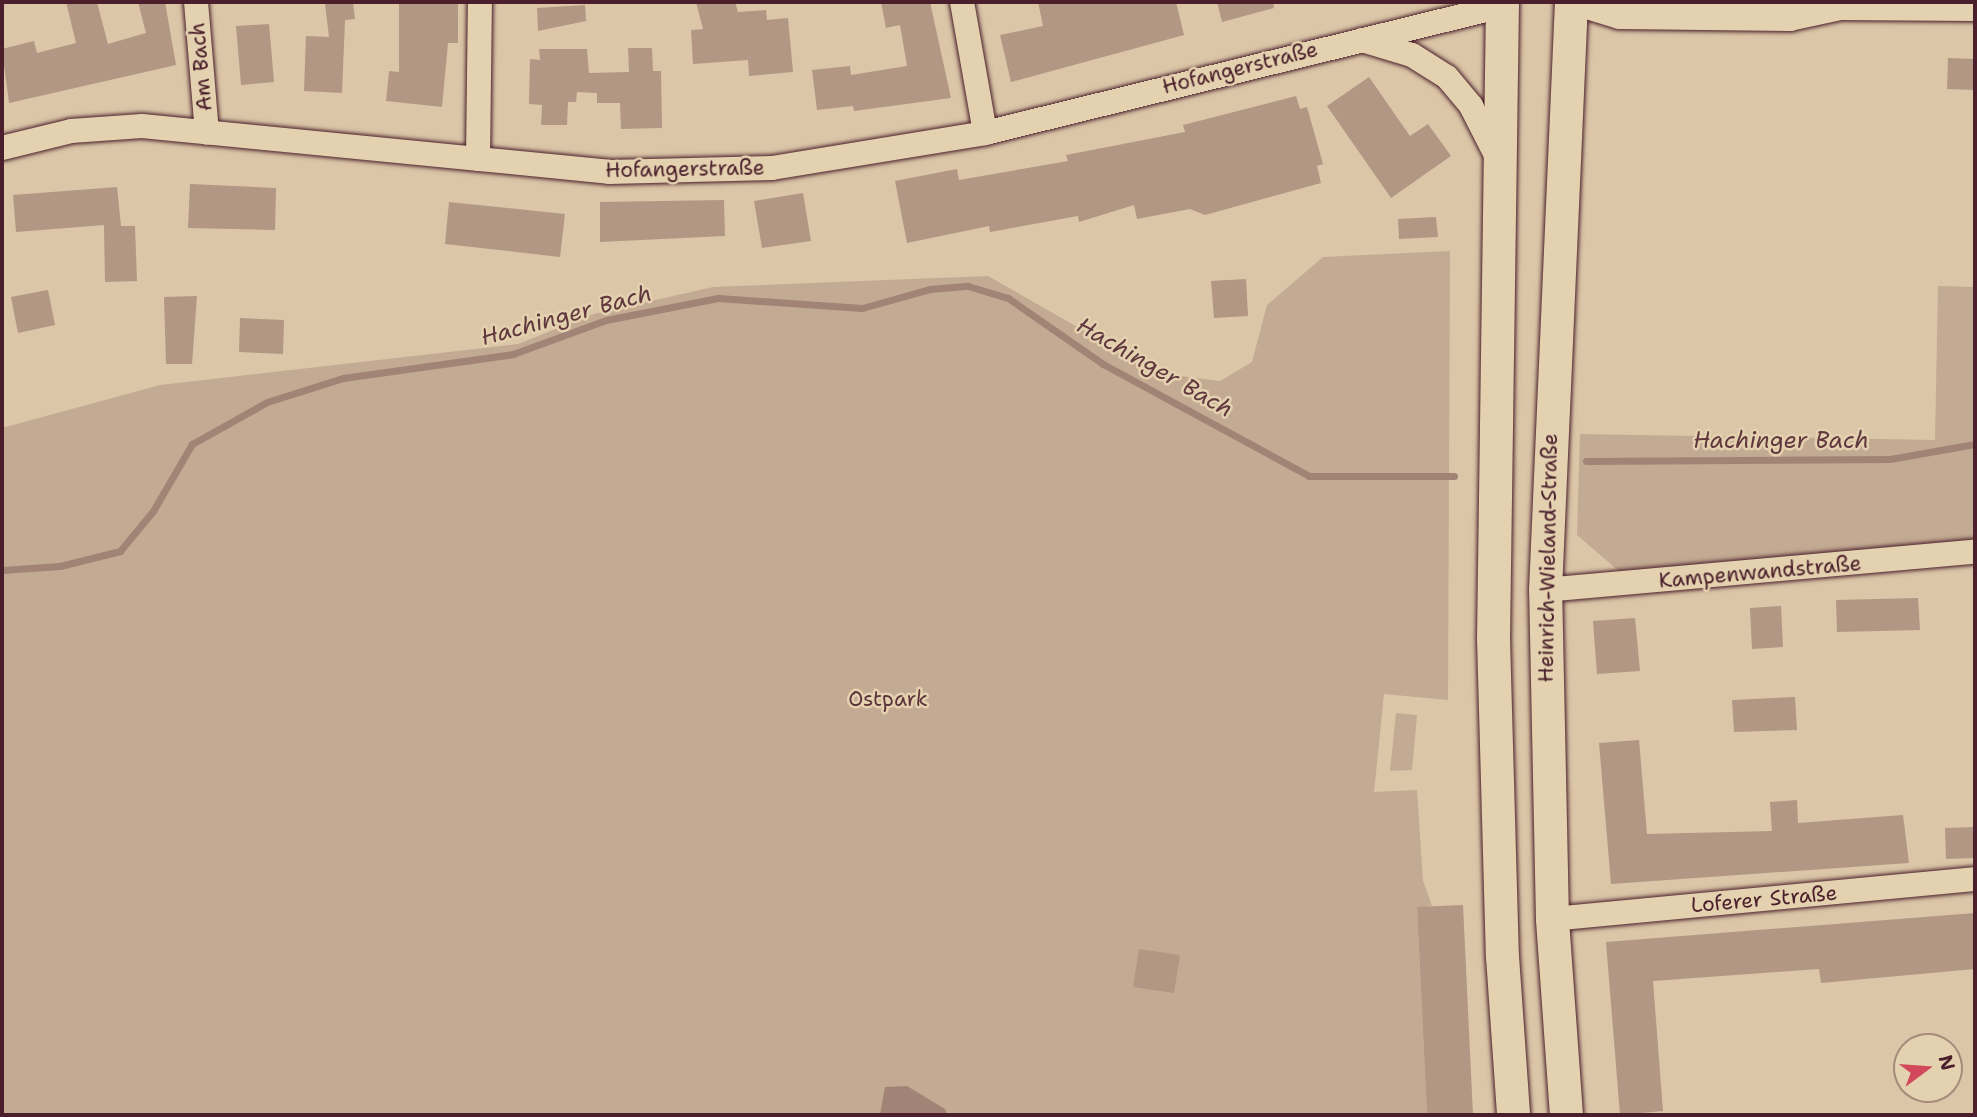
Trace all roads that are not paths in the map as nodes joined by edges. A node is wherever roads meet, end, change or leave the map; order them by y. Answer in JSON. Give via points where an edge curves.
{"nodes":[{"id":1,"x":196,"y":2,"type":"edge"},
{"id":2,"x":480,"y":2,"type":"edge"},
{"id":3,"x":962,"y":2,"type":"edge"},
{"id":4,"x":1571,"y":2,"type":"edge"},
{"id":5,"x":1587,"y":2,"type":"edge"},
{"id":6,"x":1836,"y":2,"type":"edge"},
{"id":7,"x":1511,"y":3,"type":"edge"},
{"id":8,"x":1975,"y":4,"type":"edge"},
{"id":9,"x":1357,"y":39,"type":"junction"},
{"id":10,"x":207,"y":133,"type":"junction"},
{"id":11,"x":985,"y":133,"type":"junction"},
{"id":12,"x":2,"y":148,"type":"edge"},
{"id":13,"x":478,"y":159,"type":"junction"},
{"id":14,"x":1499,"y":162,"type":"junction"},
{"id":15,"x":1975,"y":552,"type":"edge"},
{"id":16,"x":1545,"y":590,"type":"junction"},
{"id":17,"x":1975,"y":879,"type":"edge"},
{"id":18,"x":1552,"y":919,"type":"junction"},
{"id":19,"x":1513,"y":1115,"type":"edge"},
{"id":20,"x":1566,"y":1115,"type":"edge"}],
"edges":[{"from":1,"to":10,"type":"street","name":"Am Bach"},
{"from":2,"to":13,"type":"street"},
{"from":3,"to":11,"type":"street"},
{"from":4,"to":16,"type":"main road","name":"Heinrich-Wieland-Straße"},
{"from":5,"to":6,"type":"main road","via":[[1620,12],[1789,14]]},
{"from":6,"to":8,"type":"main road"},
{"from":7,"to":9,"type":"street","name":"Hofangerstraße"},
{"from":7,"to":14,"type":"main road"},
{"from":9,"to":11,"type":"street","name":"Hofangerstraße"},
{"from":9,"to":14,"type":"street","via":[[1412,55],[1447,77],[1471,106]]},
{"from":10,"to":12,"type":"street","name":"Hofangerstraße","via":[[108,126]]},
{"from":10,"to":13,"type":"street","name":"Hofangerstraße"},
{"from":11,"to":13,"type":"street","name":"Hofangerstraße","via":[[841,160],[710,173],[609,172]]},
{"from":14,"to":19,"type":"main road","via":[[1493,638],[1502,956]]},
{"from":15,"to":16,"type":"street","name":"Kampenwandstraße"},
{"from":16,"to":18,"type":"main road","name":"Heinrich-Wieland-Straße"},
{"from":17,"to":18,"type":"street","name":"Loferer Straße"},
{"from":18,"to":20,"type":"main road","name":"Heinrich-Wieland-Straße"}]}
